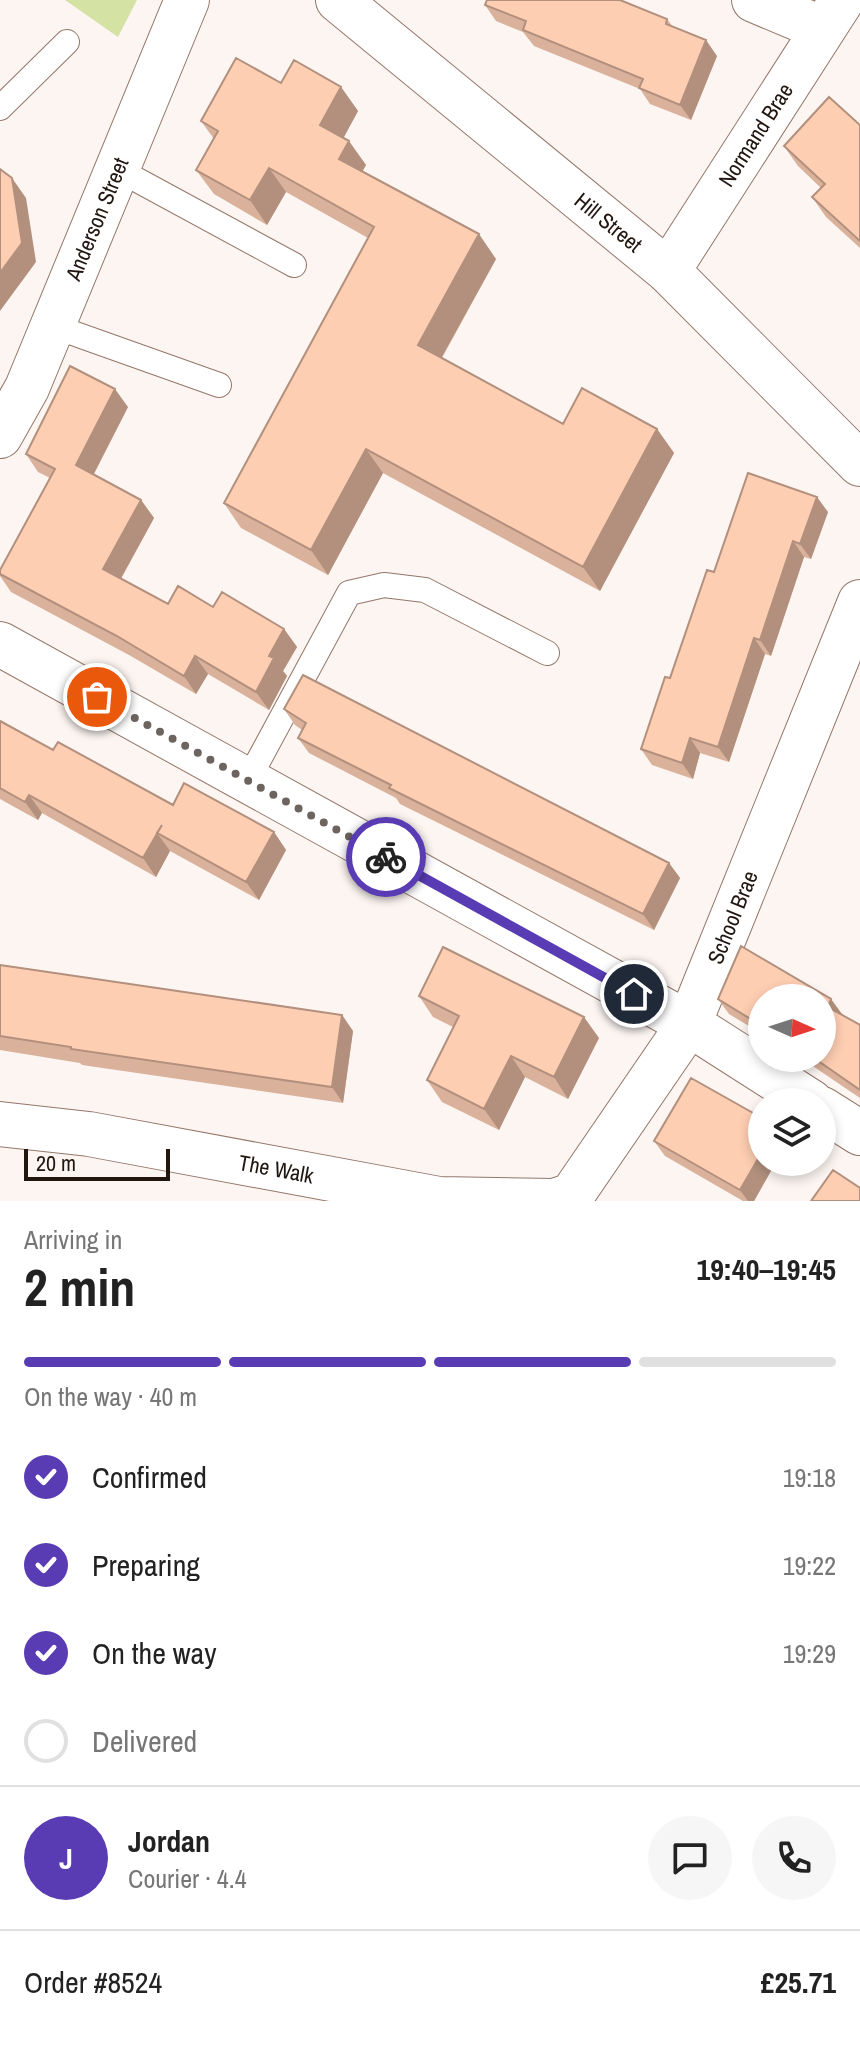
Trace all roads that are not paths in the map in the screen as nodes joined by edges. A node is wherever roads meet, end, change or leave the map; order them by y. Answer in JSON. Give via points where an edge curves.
{"nodes":[{"id":1,"x":187,"y":0,"type":"edge"},
{"id":2,"x":338,"y":0,"type":"edge"},
{"id":3,"x":754,"y":0,"type":"edge"},
{"id":4,"x":832,"y":14,"type":"edge"},
{"id":5,"x":67,"y":42,"type":"dead end"},
{"id":6,"x":0,"y":108,"type":"edge"},
{"id":7,"x":117,"y":169,"type":"junction"},
{"id":8,"x":294,"y":265,"type":"dead end"},
{"id":9,"x":668,"y":271,"type":"junction"},
{"id":10,"x":53,"y":326,"type":"junction"},
{"id":11,"x":14,"y":380,"type":"edge"},
{"id":12,"x":219,"y":385,"type":"dead end"},
{"id":13,"x":0,"y":436,"type":"edge"},
{"id":14,"x":860,"y":464,"type":"edge"},
{"id":15,"x":859,"y":609,"type":"edge"},
{"id":16,"x":0,"y":644,"type":"edge"},
{"id":17,"x":547,"y":653,"type":"dead end"},
{"id":18,"x":248,"y":780,"type":"junction"},
{"id":19,"x":689,"y":1024,"type":"junction"},
{"id":20,"x":789,"y":1088,"type":"edge"},
{"id":21,"x":836,"y":1118,"type":"edge"},
{"id":22,"x":0,"y":1124,"type":"edge"},
{"id":23,"x":860,"y":1133,"type":"edge"},
{"id":24,"x":554,"y":1201,"type":"edge"}],
"edges":[{"from":1,"to":7,"type":"street","name":"Anderson Street"},
{"from":2,"to":9,"type":"street","name":"Hill Street"},
{"from":3,"to":4,"type":"street"},
{"from":4,"to":9,"type":"street","name":"Normand Brae"},
{"from":5,"to":6,"type":"lane"},
{"from":7,"to":8,"type":"lane"},
{"from":7,"to":10,"type":"street","name":"Anderson Street"},
{"from":9,"to":14,"type":"street","name":"Hill Street"},
{"from":10,"to":11,"type":"street","name":"Anderson Street"},
{"from":10,"to":12,"type":"lane"},
{"from":11,"to":13,"type":"street","name":"Anderson Street"},
{"from":15,"to":19,"type":"street","name":"School Brae"},
{"from":16,"to":18,"type":"street"},
{"from":17,"to":18,"type":"lane","via":[[425,590],[384,585],[349,593]]},
{"from":18,"to":19,"type":"street"},
{"from":19,"to":20,"type":"street"},
{"from":19,"to":24,"type":"street","name":"School Brae","via":[[572,1195]]},
{"from":21,"to":23,"type":"street"},
{"from":22,"to":24,"type":"street","name":"The Walk","via":[[89,1134],[439,1199]]}]}
